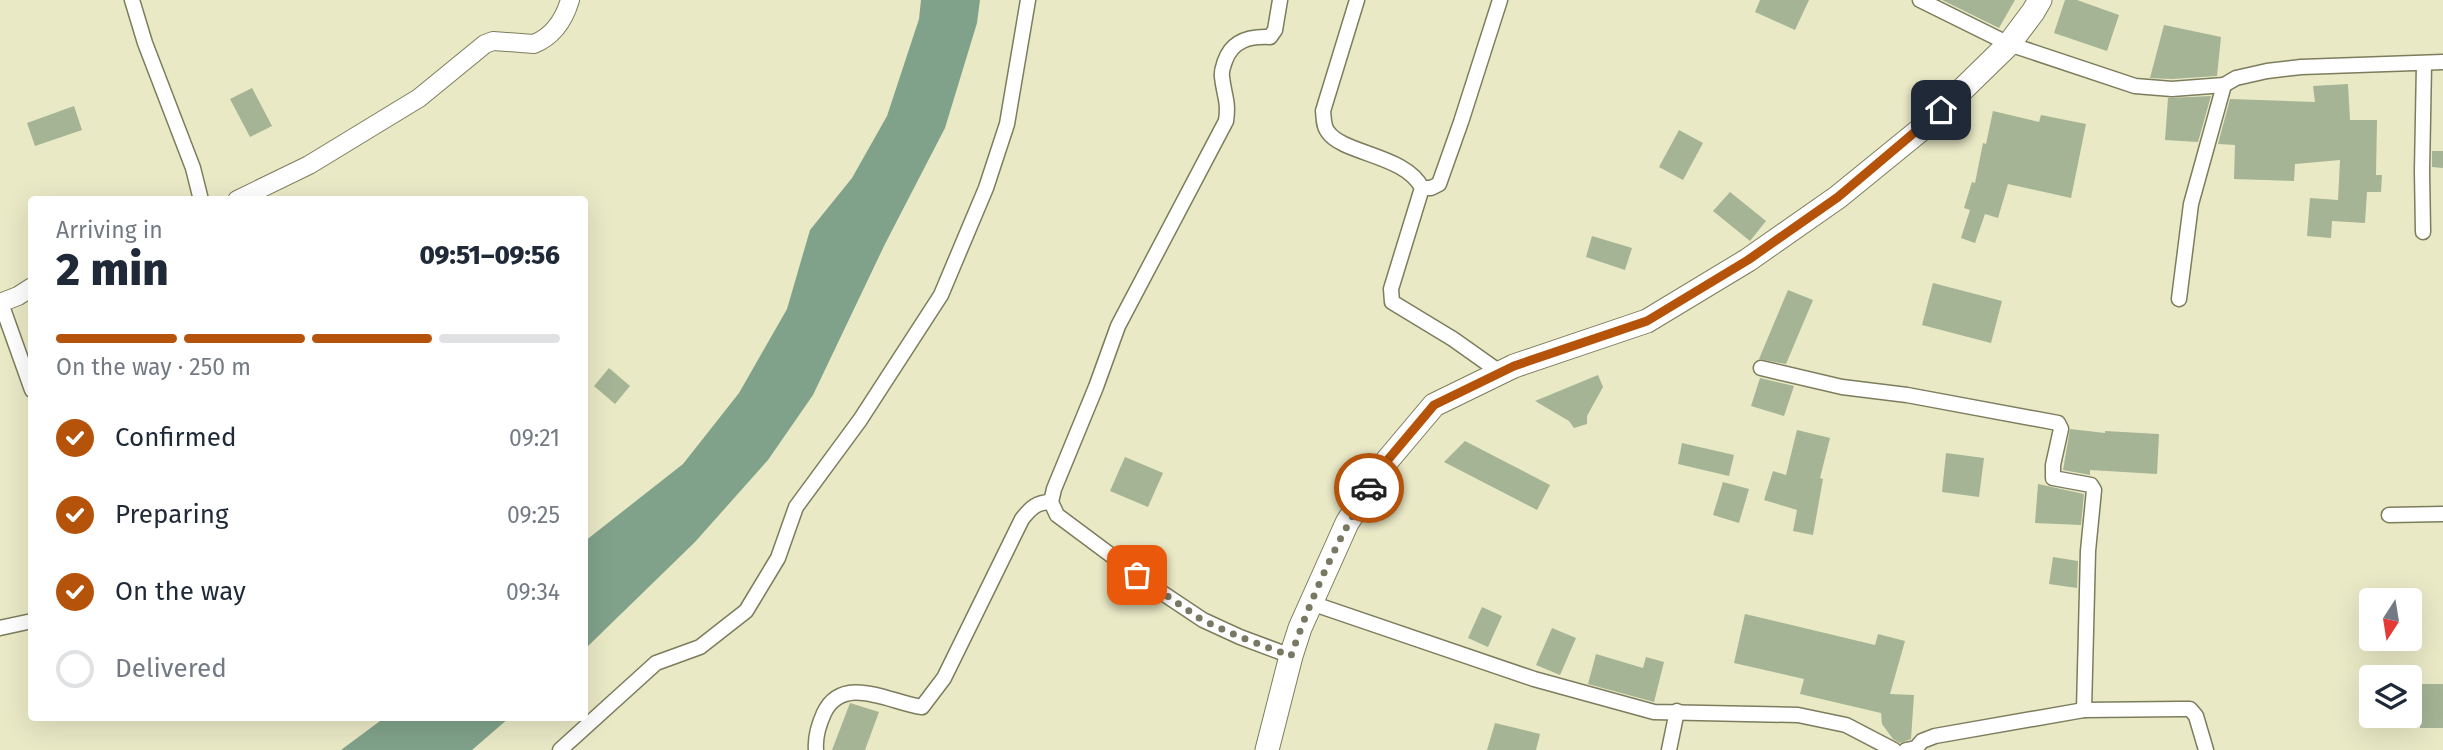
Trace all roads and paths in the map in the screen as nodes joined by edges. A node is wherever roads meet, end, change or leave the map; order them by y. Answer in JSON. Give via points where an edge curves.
{"nodes":[{"id":1,"x":132,"y":0,"type":"edge"},
{"id":2,"x":570,"y":0,"type":"edge"},
{"id":3,"x":1028,"y":0,"type":"edge"},
{"id":4,"x":1280,"y":0,"type":"edge"},
{"id":5,"x":1357,"y":0,"type":"edge"},
{"id":6,"x":1500,"y":0,"type":"edge"},
{"id":7,"x":1920,"y":0,"type":"edge"},
{"id":8,"x":2040,"y":0,"type":"edge"},
{"id":9,"x":2009,"y":44,"type":"junction"},
{"id":10,"x":2443,"y":62,"type":"edge"},
{"id":11,"x":2424,"y":64,"type":"junction"},
{"id":12,"x":2224,"y":85,"type":"junction"},
{"id":13,"x":1422,"y":188,"type":"junction"},
{"id":14,"x":200,"y":196,"type":"edge"},
{"id":15,"x":245,"y":196,"type":"edge"},
{"id":16,"x":2423,"y":232,"type":"dead end"},
{"id":17,"x":28,"y":290,"type":"edge"},
{"id":18,"x":2179,"y":299,"type":"dead end"},
{"id":19,"x":1,"y":303,"type":"edge"},
{"id":20,"x":1761,"y":368,"type":"dead end"},
{"id":21,"x":1501,"y":373,"type":"junction"},
{"id":22,"x":28,"y":379,"type":"edge"},
{"id":23,"x":1051,"y":502,"type":"junction"},
{"id":24,"x":2389,"y":514,"type":"dead end"},
{"id":25,"x":2443,"y":514,"type":"edge"},
{"id":26,"x":1311,"y":603,"type":"junction"},
{"id":27,"x":28,"y":622,"type":"edge"},
{"id":28,"x":0,"y":628,"type":"edge"},
{"id":29,"x":1291,"y":656,"type":"junction"},
{"id":30,"x":2084,"y":710,"type":"junction"},
{"id":31,"x":1677,"y":711,"type":"junction"},
{"id":32,"x":560,"y":750,"type":"edge"},
{"id":33,"x":816,"y":750,"type":"edge"},
{"id":34,"x":1267,"y":750,"type":"edge"},
{"id":35,"x":1669,"y":750,"type":"edge"},
{"id":36,"x":1894,"y":750,"type":"edge"},
{"id":37,"x":1906,"y":750,"type":"edge"},
{"id":38,"x":2206,"y":750,"type":"edge"}],
"edges":[{"from":1,"to":14,"type":"street"},
{"from":2,"to":15,"type":"street","via":[[555,32],[540,42],[485,44],[419,98],[309,165]]},
{"from":3,"to":32,"type":"street","via":[[1007,124],[941,296],[860,420],[796,506],[778,558],[746,611],[700,647],[656,663]]},
{"from":4,"to":23,"type":"street","via":[[1270,37],[1248,38],[1227,56],[1222,71],[1229,103],[1226,121],[1118,326]]},
{"from":5,"to":13,"type":"street","via":[[1323,111],[1325,126],[1336,139],[1408,172]]},
{"from":6,"to":13,"type":"street","via":[[1439,184]]},
{"from":7,"to":9,"type":"street"},
{"from":8,"to":9,"type":"main road"},
{"from":9,"to":12,"type":"street","via":[[2136,86]]},
{"from":9,"to":21,"type":"main road","via":[[1913,135],[1838,197],[1748,260],[1647,321]]},
{"from":10,"to":11,"type":"street"},
{"from":11,"to":12,"type":"street","via":[[2301,67],[2236,78]]},
{"from":11,"to":16,"type":"street"},
{"from":12,"to":18,"type":"street","via":[[2191,204]]},
{"from":13,"to":21,"type":"street","via":[[1391,289],[1392,302]]},
{"from":17,"to":19,"type":"street"},
{"from":19,"to":22,"type":"street"},
{"from":20,"to":30,"type":"street","via":[[1842,387],[2058,423],[2061,429],[2053,478],[2083,482],[2094,490]]},
{"from":21,"to":26,"type":"main road","via":[[1434,405],[1386,462],[1347,523]]},
{"from":23,"to":29,"type":"street","via":[[1057,516],[1202,620]]},
{"from":23,"to":33,"type":"street","via":[[1032,507],[1021,519],[943,678],[922,707],[867,693],[841,694],[828,705]]},
{"from":24,"to":25,"type":"street"},
{"from":26,"to":29,"type":"main road"},
{"from":26,"to":31,"type":"street","via":[[1534,679],[1654,712]]},
{"from":27,"to":28,"type":"street"},
{"from":29,"to":34,"type":"main road"},
{"from":30,"to":37,"type":"street","via":[[1935,737]]},
{"from":30,"to":38,"type":"street","via":[[2190,709]]},
{"from":31,"to":35,"type":"street"},
{"from":31,"to":36,"type":"street","via":[[1798,715],[1846,725]]}]}
